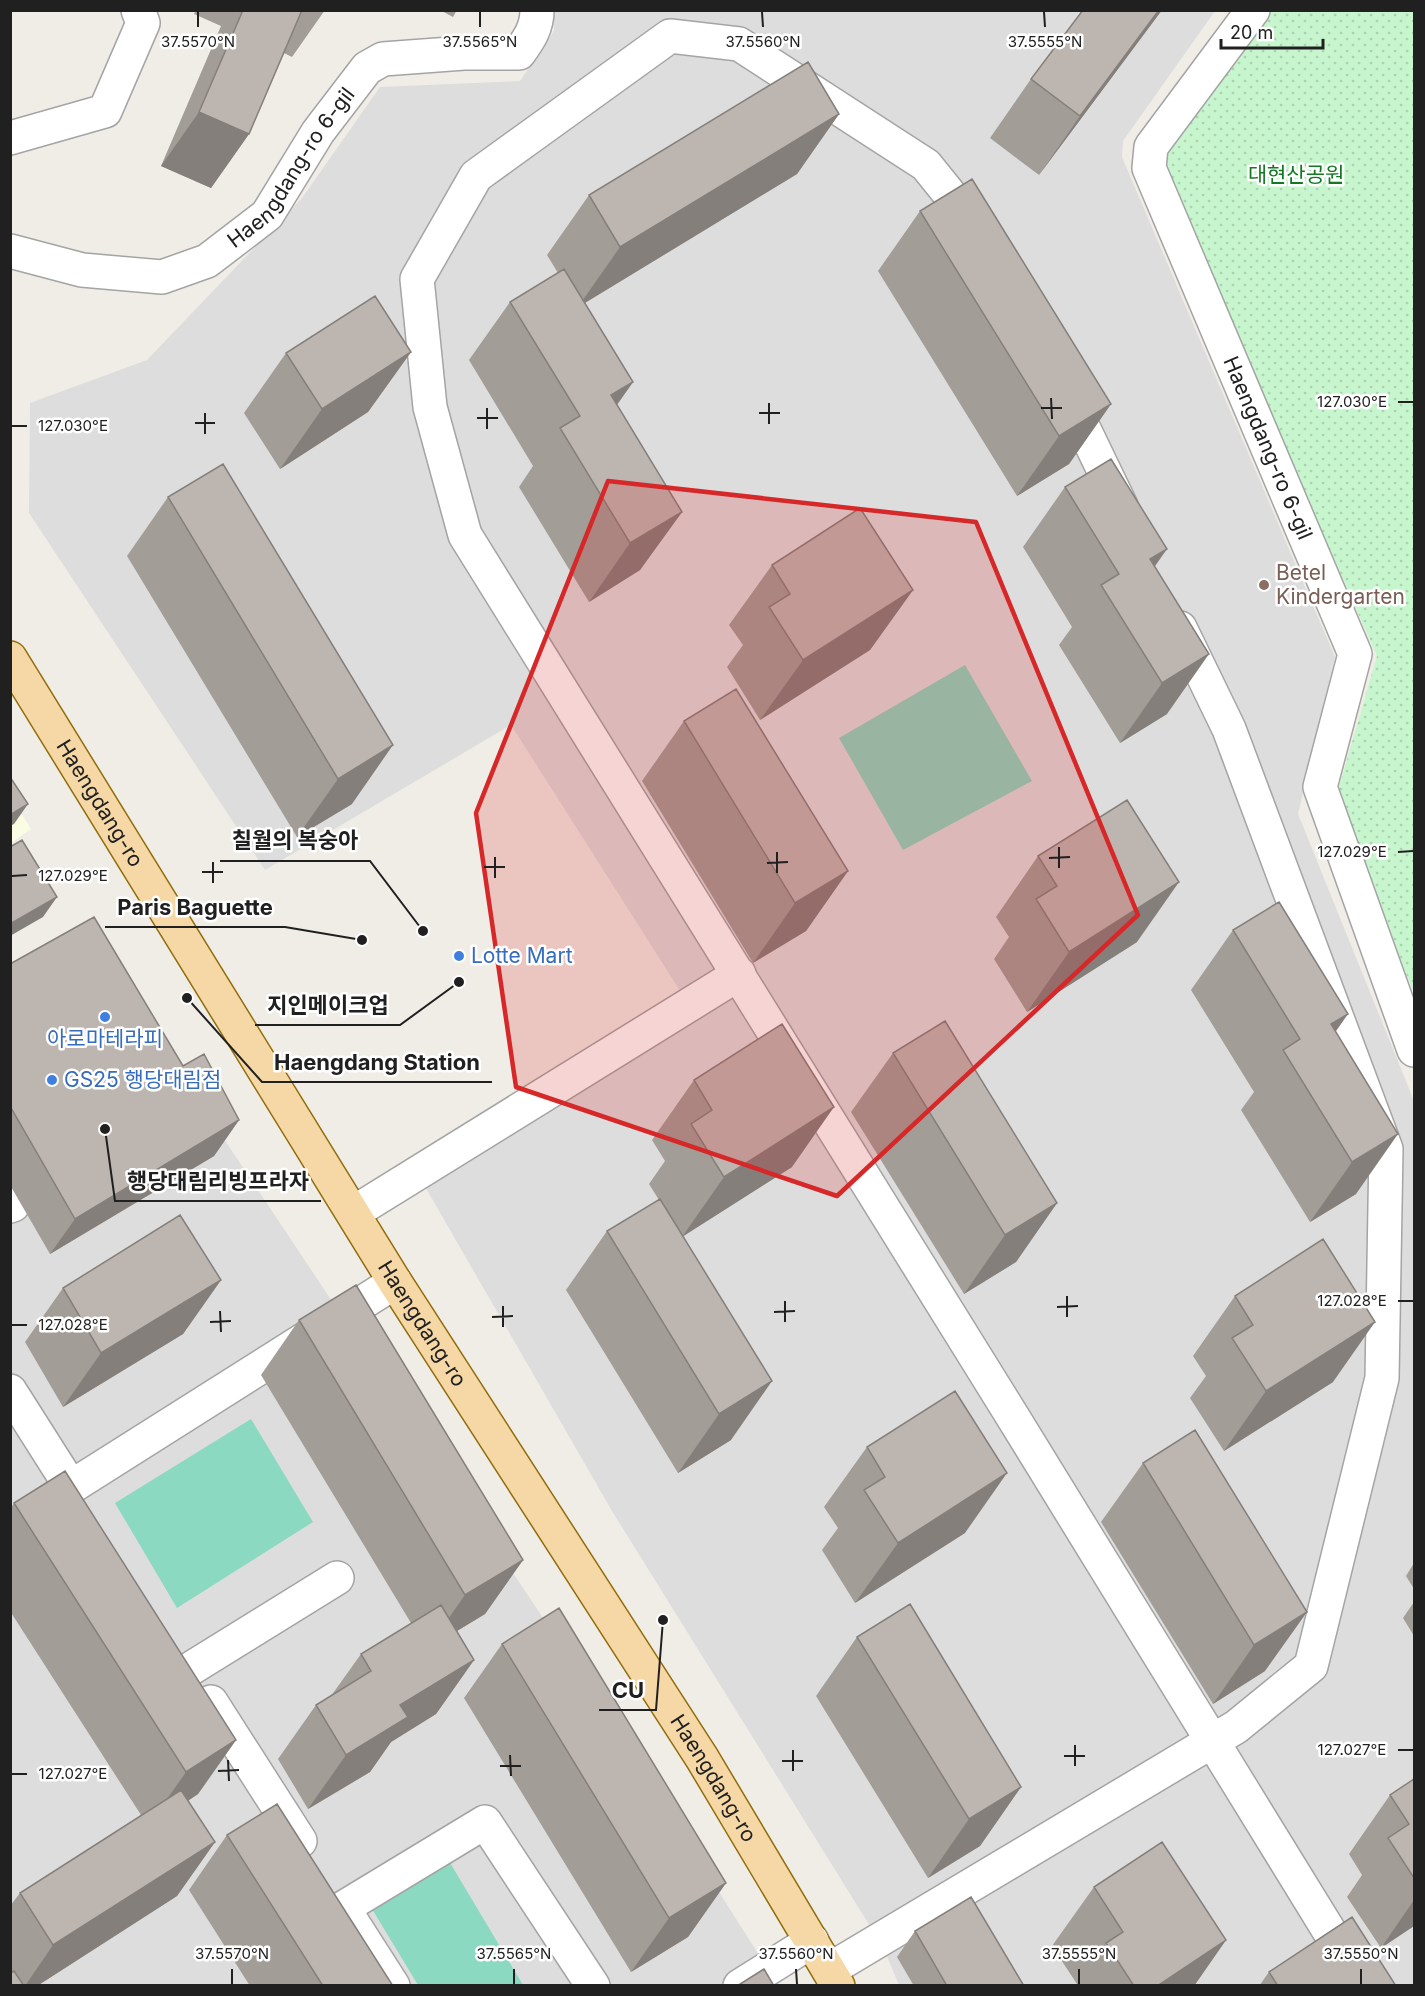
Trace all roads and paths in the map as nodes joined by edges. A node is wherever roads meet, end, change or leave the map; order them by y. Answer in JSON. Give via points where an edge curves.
{"nodes":[{"id":1,"x":138,"y":10,"type":"edge"},
{"id":2,"x":537,"y":10,"type":"edge"},
{"id":3,"x":1253,"y":10,"type":"edge"},
{"id":4,"x":10,"y":138,"type":"edge"},
{"id":5,"x":992,"y":246,"type":"edge"},
{"id":6,"x":10,"y":251,"type":"edge"},
{"id":7,"x":1057,"y":374,"type":"edge"},
{"id":8,"x":1135,"y":536,"type":"edge"},
{"id":9,"x":1167,"y":601,"type":"edge"},
{"id":10,"x":10,"y":658,"type":"edge"},
{"id":11,"x":739,"y":974,"type":"junction"},
{"id":12,"x":1414,"y":1050,"type":"edge"},
{"id":13,"x":10,"y":1202,"type":"edge"},
{"id":14,"x":10,"y":1206,"type":"edge"},
{"id":15,"x":352,"y":1213,"type":"junction"},
{"id":16,"x":395,"y":1282,"type":"junction"},
{"id":17,"x":10,"y":1391,"type":"edge"},
{"id":18,"x":71,"y":1487,"type":"junction"},
{"id":19,"x":43,"y":1504,"type":"edge"},
{"id":20,"x":90,"y":1516,"type":"edge"},
{"id":21,"x":338,"y":1578,"type":"dead end"},
{"id":22,"x":171,"y":1641,"type":"edge"},
{"id":23,"x":189,"y":1669,"type":"junction"},
{"id":24,"x":1214,"y":1741,"type":"junction"},
{"id":25,"x":343,"y":1908,"type":"junction"},
{"id":26,"x":812,"y":1941,"type":"junction"},
{"id":27,"x":834,"y":1978,"type":"edge"},
{"id":28,"x":393,"y":1986,"type":"edge"},
{"id":29,"x":593,"y":1986,"type":"edge"},
{"id":30,"x":740,"y":1986,"type":"edge"},
{"id":31,"x":1363,"y":1986,"type":"edge"}],
"edges":[{"from":1,"to":4,"type":"street","via":[[143,23],[105,111]]},
{"from":2,"to":6,"type":"street","name":"Haengdang-ro 6-gil","via":[[532,35],[519,53],[383,59],[367,68],[318,132],[267,215],[207,261],[162,277],[82,270]]},
{"from":3,"to":12,"type":"street","name":"Haengdang-ro 6-gil","via":[[1151,147],[1149,168],[1355,654],[1320,787]]},
{"from":5,"to":11,"type":"street","via":[[926,165],[739,44],[670,36],[476,176],[417,279],[430,407],[465,535]]},
{"from":7,"to":8,"type":"street"},
{"from":9,"to":24,"type":"street","via":[[1228,729],[1386,1149],[1382,1378],[1311,1666]]},
{"from":10,"to":15,"type":"main road","name":"Haengdang-ro"},
{"from":11,"to":15,"type":"street"},
{"from":11,"to":24,"type":"street"},
{"from":13,"to":14,"type":"street"},
{"from":15,"to":16,"type":"main road","name":"Haengdang-ro"},
{"from":16,"to":18,"type":"street"},
{"from":16,"to":26,"type":"main road","name":"Haengdang-ro","via":[[702,1758]]},
{"from":17,"to":18,"type":"street"},
{"from":18,"to":19,"type":"street"},
{"from":18,"to":20,"type":"street"},
{"from":21,"to":23,"type":"street"},
{"from":22,"to":23,"type":"street"},
{"from":23,"to":25,"type":"street"},
{"from":24,"to":27,"type":"street"},
{"from":24,"to":31,"type":"street"},
{"from":25,"to":28,"type":"street"},
{"from":25,"to":29,"type":"street","via":[[484,1822]]},
{"from":26,"to":27,"type":"main road","name":"Haengdang-ro"},
{"from":26,"to":30,"type":"street"}]}
